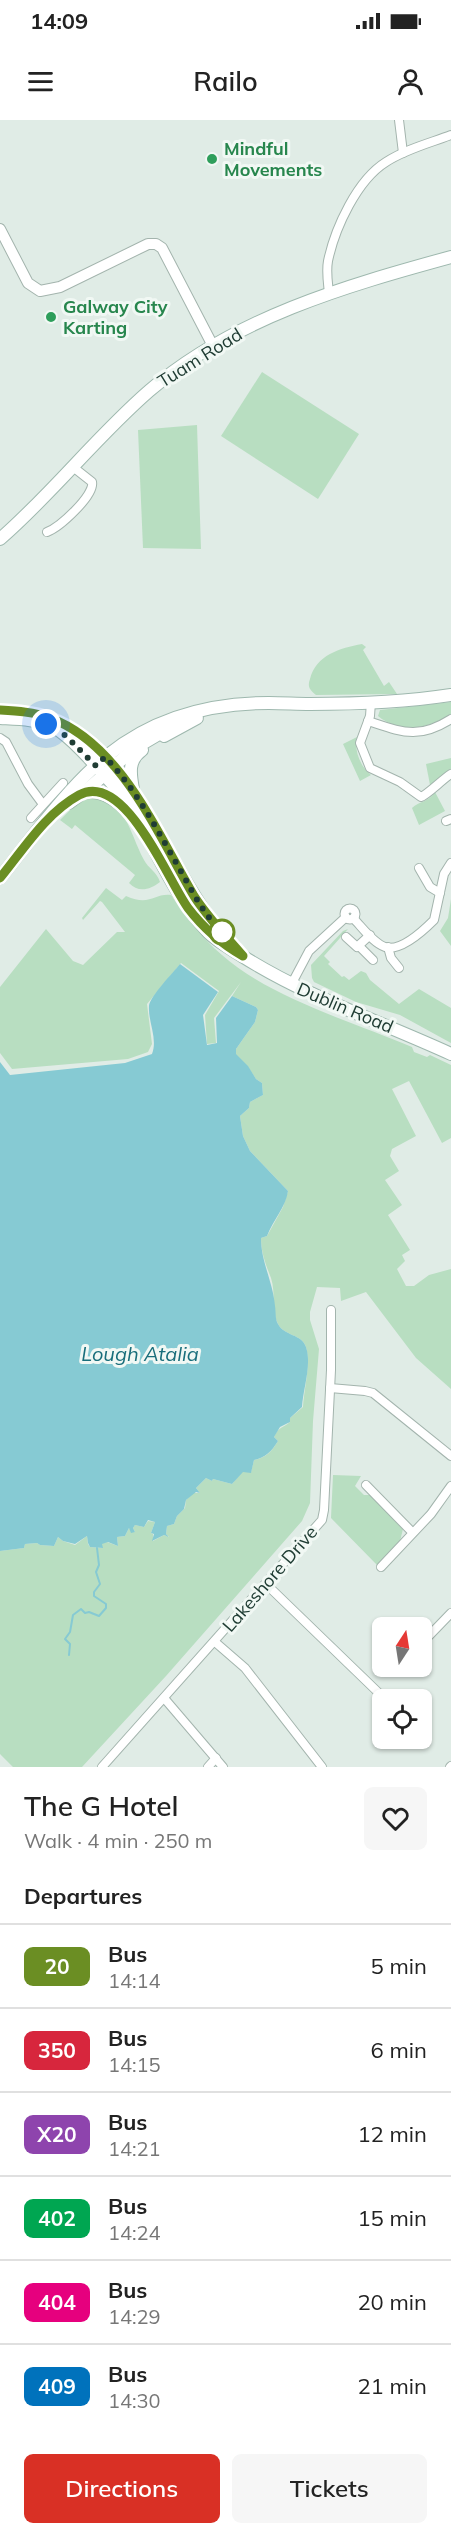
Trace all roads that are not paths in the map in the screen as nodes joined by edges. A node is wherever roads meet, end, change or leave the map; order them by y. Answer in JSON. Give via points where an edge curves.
{"nodes":[{"id":1,"x":399,"y":120,"type":"edge"},
{"id":2,"x":451,"y":135,"type":"edge"},
{"id":3,"x":403,"y":153,"type":"junction"},
{"id":4,"x":0,"y":229,"type":"edge"},
{"id":5,"x":451,"y":258,"type":"edge"},
{"id":6,"x":329,"y":293,"type":"junction"},
{"id":7,"x":213,"y":346,"type":"junction"},
{"id":8,"x":73,"y":467,"type":"junction"},
{"id":9,"x":48,"y":532,"type":"dead end"},
{"id":10,"x":0,"y":539,"type":"edge"},
{"id":11,"x":451,"y":695,"type":"edge"},
{"id":12,"x":371,"y":702,"type":"junction"},
{"id":13,"x":303,"y":704,"type":"junction"},
{"id":14,"x":1,"y":716,"type":"edge"},
{"id":15,"x":197,"y":717,"type":"junction"},
{"id":16,"x":451,"y":719,"type":"edge"},
{"id":17,"x":368,"y":721,"type":"junction"},
{"id":18,"x":0,"y":738,"type":"edge"},
{"id":19,"x":105,"y":766,"type":"junction"},
{"id":20,"x":451,"y":774,"type":"edge"},
{"id":21,"x":63,"y":783,"type":"dead end"},
{"id":22,"x":133,"y":790,"type":"junction"},
{"id":23,"x":80,"y":794,"type":"junction"},
{"id":24,"x":42,"y":803,"type":"junction"},
{"id":25,"x":30,"y":818,"type":"dead end"},
{"id":26,"x":49,"y":819,"type":"junction"},
{"id":27,"x":138,"y":821,"type":"junction"},
{"id":28,"x":451,"y":863,"type":"edge"},
{"id":29,"x":419,"y":868,"type":"dead end"},
{"id":30,"x":0,"y":878,"type":"edge"},
{"id":31,"x":440,"y":893,"type":"junction"},
{"id":32,"x":370,"y":935,"type":"junction"},
{"id":33,"x":346,"y":937,"type":"dead end"},
{"id":34,"x":359,"y":946,"type":"junction"},
{"id":35,"x":388,"y":947,"type":"junction"},
{"id":36,"x":243,"y":956,"type":"junction"},
{"id":37,"x":373,"y":960,"type":"dead end"},
{"id":38,"x":399,"y":968,"type":"dead end"},
{"id":39,"x":291,"y":985,"type":"junction"},
{"id":40,"x":451,"y":1054,"type":"edge"},
{"id":41,"x":331,"y":1310,"type":"dead end"},
{"id":42,"x":330,"y":1388,"type":"junction"},
{"id":43,"x":451,"y":1456,"type":"edge"},
{"id":44,"x":366,"y":1485,"type":"dead end"},
{"id":45,"x":451,"y":1486,"type":"edge"},
{"id":46,"x":412,"y":1532,"type":"junction"},
{"id":47,"x":381,"y":1566,"type":"dead end"},
{"id":48,"x":266,"y":1584,"type":"junction"},
{"id":49,"x":451,"y":1613,"type":"edge"},
{"id":50,"x":432,"y":1632,"type":"edge"},
{"id":51,"x":215,"y":1642,"type":"junction"},
{"id":52,"x":375,"y":1689,"type":"edge"},
{"id":53,"x":164,"y":1698,"type":"junction"},
{"id":54,"x":216,"y":1758,"type":"junction"},
{"id":55,"x":102,"y":1767,"type":"edge"},
{"id":56,"x":208,"y":1767,"type":"edge"},
{"id":57,"x":223,"y":1767,"type":"edge"},
{"id":58,"x":322,"y":1767,"type":"edge"}],
"edges":[{"from":1,"to":3,"type":"street"},
{"from":2,"to":3,"type":"street"},
{"from":3,"to":6,"type":"street","via":[[378,167],[353,199],[329,259]]},
{"from":4,"to":7,"type":"street","via":[[28,283],[40,291],[60,287],[148,244],[156,244],[162,248]]},
{"from":5,"to":6,"type":"main road","name":"Tuam Road"},
{"from":6,"to":7,"type":"main road","name":"Tuam Road"},
{"from":7,"to":8,"type":"main road","name":"Tuam Road","via":[[119,417]]},
{"from":8,"to":9,"type":"street","via":[[92,482],[92,490],[63,524]]},
{"from":8,"to":10,"type":"main road","name":"Tuam Road"},
{"from":11,"to":12,"type":"main road"},
{"from":12,"to":13,"type":"main road"},
{"from":12,"to":17,"type":"street"},
{"from":13,"to":15,"type":"main road"},
{"from":13,"to":19,"type":"main road","via":[[250,704],[190,713],[154,726],[120,746]]},
{"from":14,"to":19,"type":"main road","via":[[34,713],[58,721],[83,738]]},
{"from":15,"to":19,"type":"main road","via":[[161,732]]},
{"from":15,"to":22,"type":"main road","via":[[134,757]]},
{"from":16,"to":17,"type":"street","via":[[430,730],[410,734]]},
{"from":17,"to":20,"type":"street","via":[[360,746],[372,770],[400,782],[421,797]]},
{"from":18,"to":24,"type":"street"},
{"from":19,"to":22,"type":"main road","name":"Dublin Road"},
{"from":19,"to":23,"type":"main road"},
{"from":19,"to":26,"type":"main road","via":[[62,802]]},
{"from":19,"to":27,"type":"main road","name":"Dublin Road"},
{"from":21,"to":24,"type":"street"},
{"from":22,"to":36,"type":"main road","name":"Dublin Road","via":[[206,914]]},
{"from":23,"to":26,"type":"main road"},
{"from":23,"to":27,"type":"main road","via":[[93,792],[111,797]]},
{"from":24,"to":25,"type":"street"},
{"from":26,"to":30,"type":"main road"},
{"from":27,"to":36,"type":"main road","name":"Dublin Road","via":[[187,907],[209,933]]},
{"from":28,"to":31,"type":"street"},
{"from":29,"to":31,"type":"street","via":[[430,887]]},
{"from":31,"to":35,"type":"street","via":[[434,920],[404,943]]},
{"from":32,"to":34,"type":"street"},
{"from":32,"to":35,"type":"street"},
{"from":32,"to":39,"type":"street","via":[[349,918],[306,956]]},
{"from":33,"to":34,"type":"street"},
{"from":34,"to":37,"type":"street"},
{"from":35,"to":38,"type":"street"},
{"from":36,"to":39,"type":"main road","name":"Dublin Road"},
{"from":39,"to":40,"type":"main road","name":"Dublin Road"},
{"from":41,"to":42,"type":"street","name":"Lakeshore Drive"},
{"from":42,"to":43,"type":"street","via":[[373,1394]]},
{"from":42,"to":48,"type":"street","name":"Lakeshore Drive","via":[[322,1520]]},
{"from":44,"to":46,"type":"street"},
{"from":45,"to":46,"type":"street"},
{"from":46,"to":47,"type":"street"},
{"from":48,"to":51,"type":"street","name":"Lakeshore Drive"},
{"from":48,"to":52,"type":"street"},
{"from":49,"to":50,"type":"street"},
{"from":51,"to":53,"type":"street","name":"Lakeshore Drive"},
{"from":51,"to":58,"type":"street","via":[[245,1668]]},
{"from":53,"to":54,"type":"street"},
{"from":53,"to":55,"type":"street","name":"Lakeshore Drive"},
{"from":54,"to":56,"type":"street"},
{"from":54,"to":57,"type":"street"}]}
